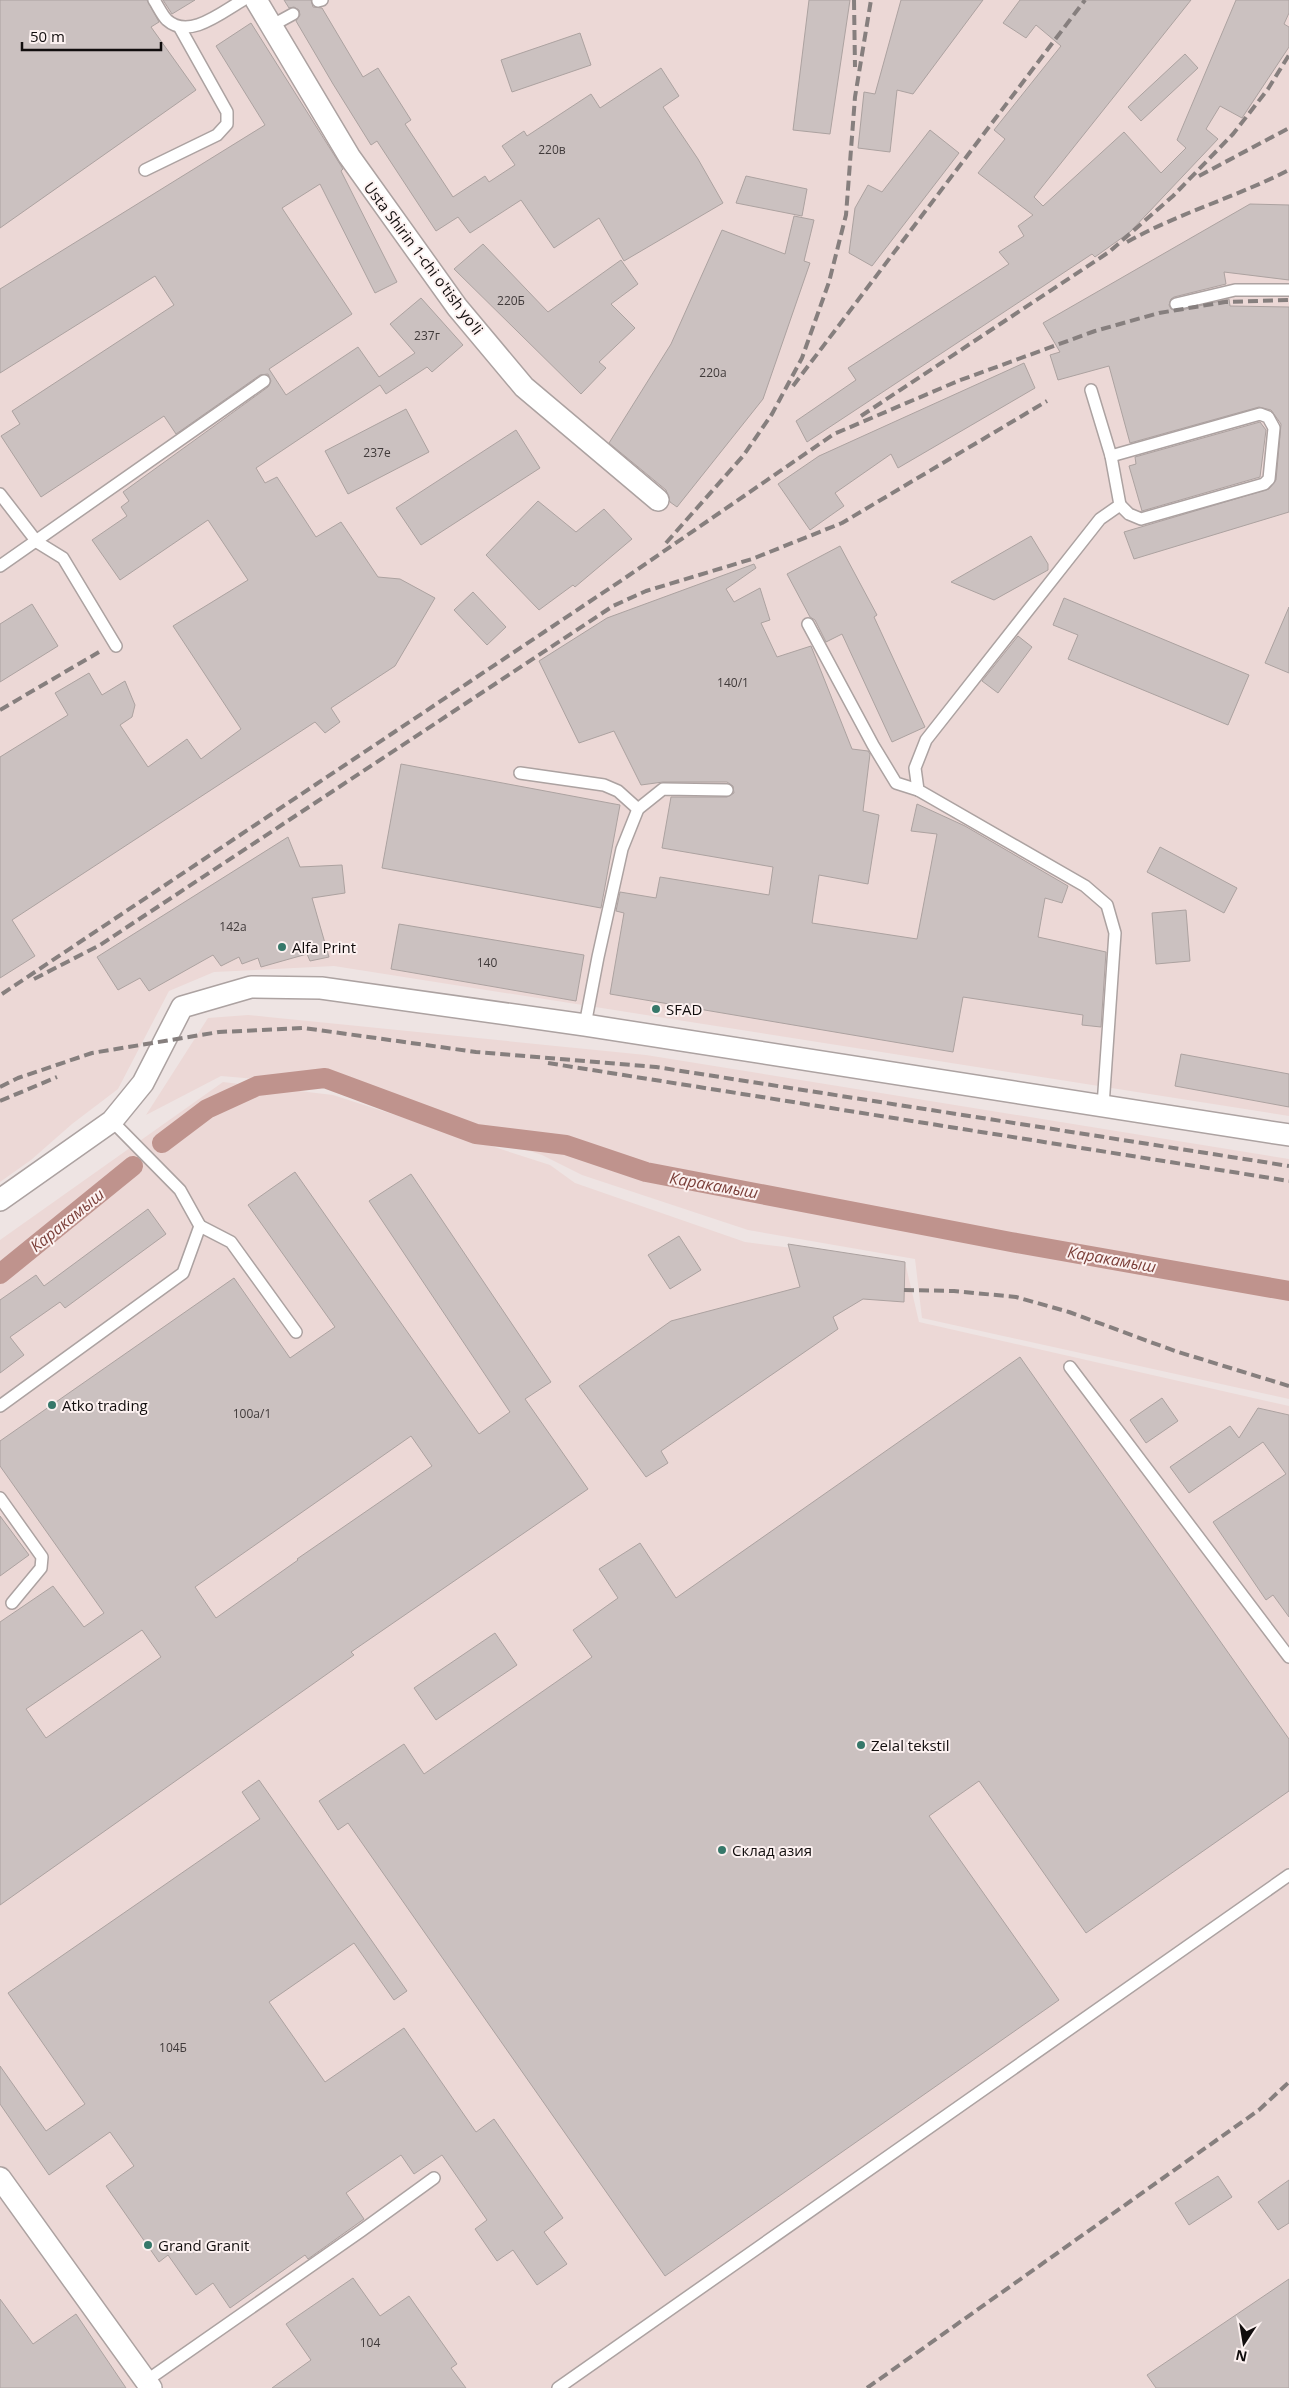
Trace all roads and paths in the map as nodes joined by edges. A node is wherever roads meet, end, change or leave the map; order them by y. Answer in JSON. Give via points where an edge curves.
{"nodes":[{"id":1,"x":154,"y":0,"type":"edge"},
{"id":2,"x":243,"y":0,"type":"edge"},
{"id":3,"x":256,"y":0,"type":"edge"},
{"id":4,"x":293,"y":14,"type":"dead end"},
{"id":5,"x":271,"y":26,"type":"junction"},
{"id":6,"x":180,"y":28,"type":"junction"},
{"id":7,"x":145,"y":170,"type":"dead end"},
{"id":8,"x":1289,"y":290,"type":"edge"},
{"id":9,"x":1176,"y":304,"type":"dead end"},
{"id":10,"x":264,"y":381,"type":"dead end"},
{"id":11,"x":1091,"y":390,"type":"dead end"},
{"id":12,"x":1111,"y":456,"type":"junction"},
{"id":13,"x":0,"y":494,"type":"edge"},
{"id":14,"x":658,"y":500,"type":"dead end"},
{"id":15,"x":1120,"y":505,"type":"junction"},
{"id":16,"x":37,"y":542,"type":"junction"},
{"id":17,"x":0,"y":566,"type":"edge"},
{"id":18,"x":808,"y":624,"type":"dead end"},
{"id":19,"x":116,"y":646,"type":"dead end"},
{"id":20,"x":520,"y":773,"type":"dead end"},
{"id":21,"x":727,"y":790,"type":"dead end"},
{"id":22,"x":918,"y":790,"type":"junction"},
{"id":23,"x":638,"y":808,"type":"junction"},
{"id":24,"x":585,"y":1025,"type":"junction"},
{"id":25,"x":1103,"y":1106,"type":"junction"},
{"id":26,"x":112,"y":1121,"type":"junction"},
{"id":27,"x":1289,"y":1135,"type":"edge"},
{"id":28,"x":0,"y":1200,"type":"edge"},
{"id":29,"x":200,"y":1226,"type":"junction"},
{"id":30,"x":296,"y":1332,"type":"dead end"},
{"id":31,"x":1070,"y":1366,"type":"dead end"},
{"id":32,"x":0,"y":1406,"type":"edge"},
{"id":33,"x":0,"y":1498,"type":"edge"},
{"id":34,"x":12,"y":1603,"type":"dead end"},
{"id":35,"x":1289,"y":1657,"type":"edge"},
{"id":36,"x":1289,"y":1875,"type":"edge"},
{"id":37,"x":0,"y":2178,"type":"edge"},
{"id":38,"x":434,"y":2178,"type":"dead end"},
{"id":39,"x":149,"y":2384,"type":"edge"},
{"id":40,"x":558,"y":2388,"type":"edge"}],
"edges":[{"from":1,"to":6,"type":"lane","via":[[166,20]]},
{"from":2,"to":6,"type":"lane","via":[[193,28]]},
{"from":3,"to":5,"type":"street","name":"Usta Shirin 1-chi o'tish yo'li"},
{"from":4,"to":5,"type":"lane"},
{"from":5,"to":14,"type":"street","name":"Usta Shirin 1-chi o'tish yo'li","via":[[349,156],[456,307],[524,387]]},
{"from":6,"to":7,"type":"lane","via":[[227,112],[227,124],[217,135]]},
{"from":8,"to":9,"type":"lane","via":[[1234,290]]},
{"from":10,"to":16,"type":"lane"},
{"from":11,"to":12,"type":"lane"},
{"from":12,"to":15,"type":"lane"},
{"from":12,"to":15,"type":"lane","via":[[1260,414],[1268,417],[1274,428],[1269,479],[1264,484],[1141,519]]},
{"from":13,"to":16,"type":"lane"},
{"from":15,"to":22,"type":"lane","via":[[1100,519],[926,740],[915,768]]},
{"from":16,"to":17,"type":"lane"},
{"from":16,"to":19,"type":"lane","via":[[63,558]]},
{"from":18,"to":22,"type":"lane","via":[[896,784]]},
{"from":20,"to":23,"type":"lane","via":[[604,785],[618,791]]},
{"from":21,"to":23,"type":"lane","via":[[663,789]]},
{"from":22,"to":25,"type":"lane","via":[[1085,886],[1106,906],[1115,933]]},
{"from":23,"to":24,"type":"lane","via":[[622,849]]},
{"from":24,"to":25,"type":"street"},
{"from":24,"to":26,"type":"street","via":[[321,988],[251,987],[182,1007],[143,1083]]},
{"from":25,"to":27,"type":"street"},
{"from":26,"to":28,"type":"street"},
{"from":26,"to":29,"type":"lane","via":[[180,1190]]},
{"from":29,"to":30,"type":"lane","via":[[231,1242]]},
{"from":29,"to":32,"type":"lane","via":[[183,1273]]},
{"from":31,"to":35,"type":"lane"},
{"from":33,"to":34,"type":"lane","via":[[42,1557],[41,1568]]},
{"from":36,"to":40,"type":"lane"},
{"from":37,"to":39,"type":"street"},
{"from":38,"to":39,"type":"lane"}]}
